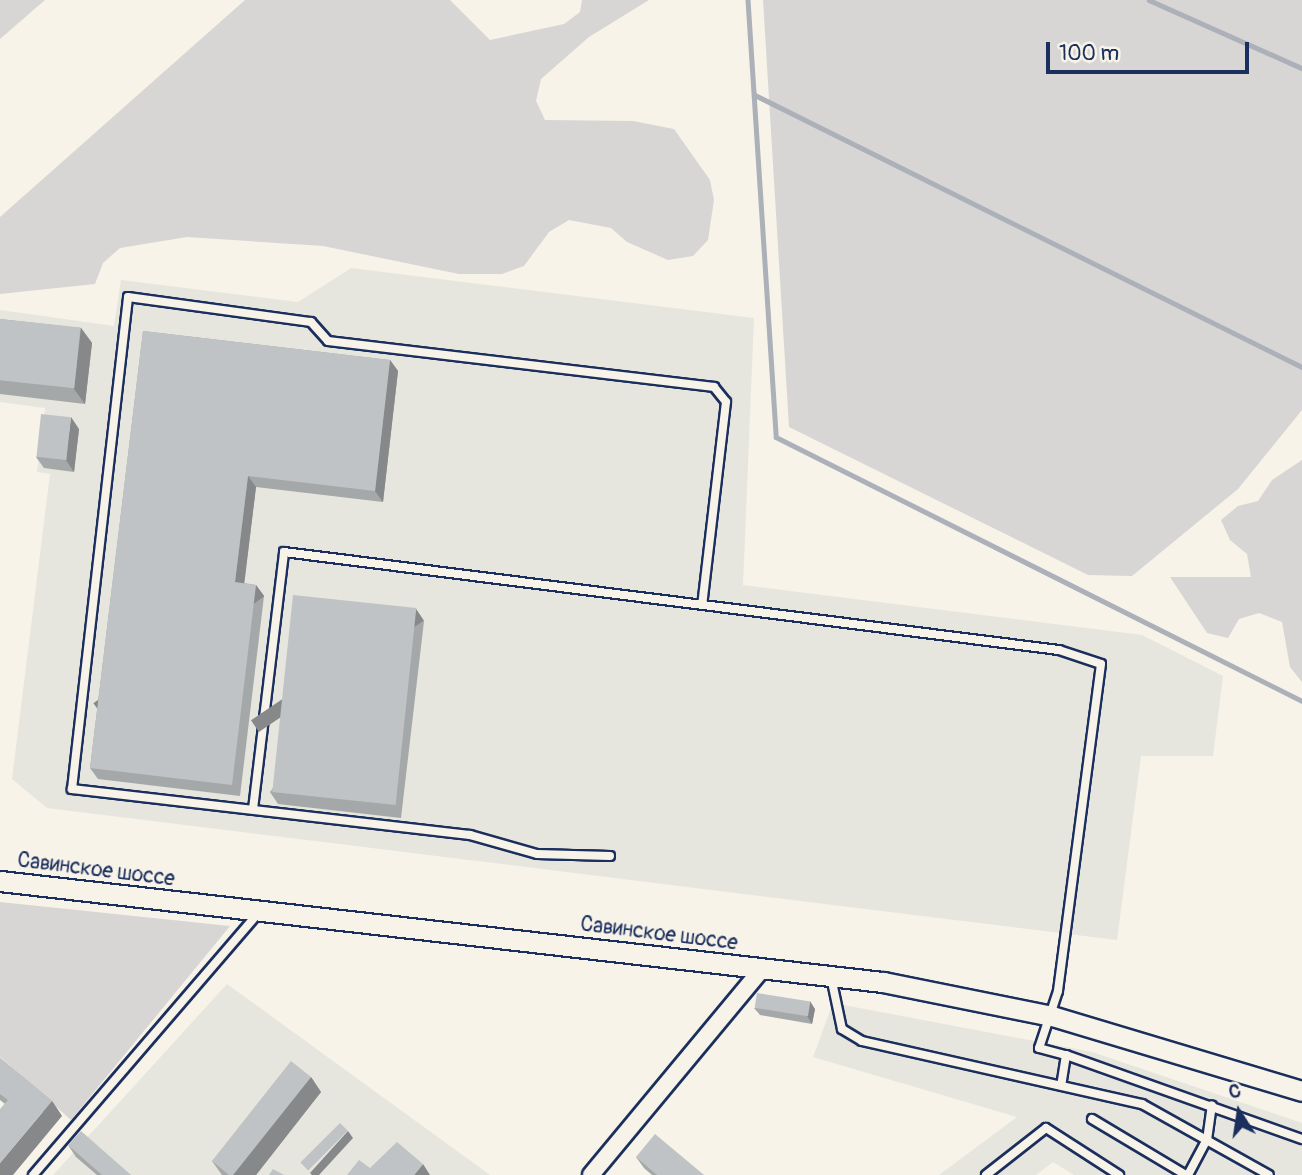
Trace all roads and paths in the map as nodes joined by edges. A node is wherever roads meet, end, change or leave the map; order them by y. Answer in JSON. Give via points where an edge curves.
{"nodes":[{"id":1,"x":702,"y":605,"type":"junction"},
{"id":2,"x":253,"y":809,"type":"junction"},
{"id":3,"x":610,"y":856,"type":"dead end"},
{"id":4,"x":0,"y":881,"type":"edge"},
{"id":5,"x":259,"y":911,"type":"junction"},
{"id":6,"x":762,"y":969,"type":"junction"},
{"id":7,"x":831,"y":977,"type":"junction"},
{"id":8,"x":1052,"y":1016,"type":"junction"},
{"id":9,"x":1066,"y":1055,"type":"junction"},
{"id":10,"x":1061,"y":1086,"type":"junction"},
{"id":11,"x":1302,"y":1091,"type":"edge"},
{"id":12,"x":1212,"y":1104,"type":"junction"},
{"id":13,"x":1092,"y":1119,"type":"dead end"},
{"id":14,"x":1302,"y":1139,"type":"edge"},
{"id":15,"x":1208,"y":1140,"type":"junction"},
{"id":16,"x":39,"y":1173,"type":"edge"},
{"id":17,"x":591,"y":1175,"type":"edge"},
{"id":18,"x":986,"y":1175,"type":"edge"},
{"id":19,"x":1119,"y":1175,"type":"edge"},
{"id":20,"x":1187,"y":1175,"type":"edge"},
{"id":21,"x":1269,"y":1175,"type":"edge"}],
"edges":[{"from":1,"to":2,"type":"lane","via":[[284,552]]},
{"from":1,"to":2,"type":"lane","via":[[726,402],[714,387],[328,341],[311,322],[128,297],[72,789]]},
{"from":1,"to":8,"type":"lane","via":[[1059,650],[1101,664]]},
{"from":2,"to":3,"type":"lane","via":[[470,835],[537,854]]},
{"from":4,"to":5,"type":"street","name":"Савинское шоссе"},
{"from":5,"to":6,"type":"street","name":"Савинское шоссе"},
{"from":5,"to":16,"type":"lane"},
{"from":6,"to":7,"type":"street","name":"Савинское шоссе"},
{"from":6,"to":17,"type":"street"},
{"from":7,"to":8,"type":"street","name":"Савинское шоссе"},
{"from":7,"to":10,"type":"lane","via":[[842,1029],[862,1041]]},
{"from":8,"to":9,"type":"lane","via":[[1040,1048]]},
{"from":8,"to":11,"type":"street","name":"Савинское шоссе"},
{"from":9,"to":10,"type":"lane"},
{"from":9,"to":12,"type":"lane"},
{"from":10,"to":15,"type":"lane","via":[[1142,1104]]},
{"from":12,"to":14,"type":"lane"},
{"from":12,"to":15,"type":"lane"},
{"from":13,"to":20,"type":"lane"},
{"from":15,"to":20,"type":"lane"},
{"from":15,"to":21,"type":"lane"},
{"from":18,"to":19,"type":"lane","via":[[1046,1128]]}]}
